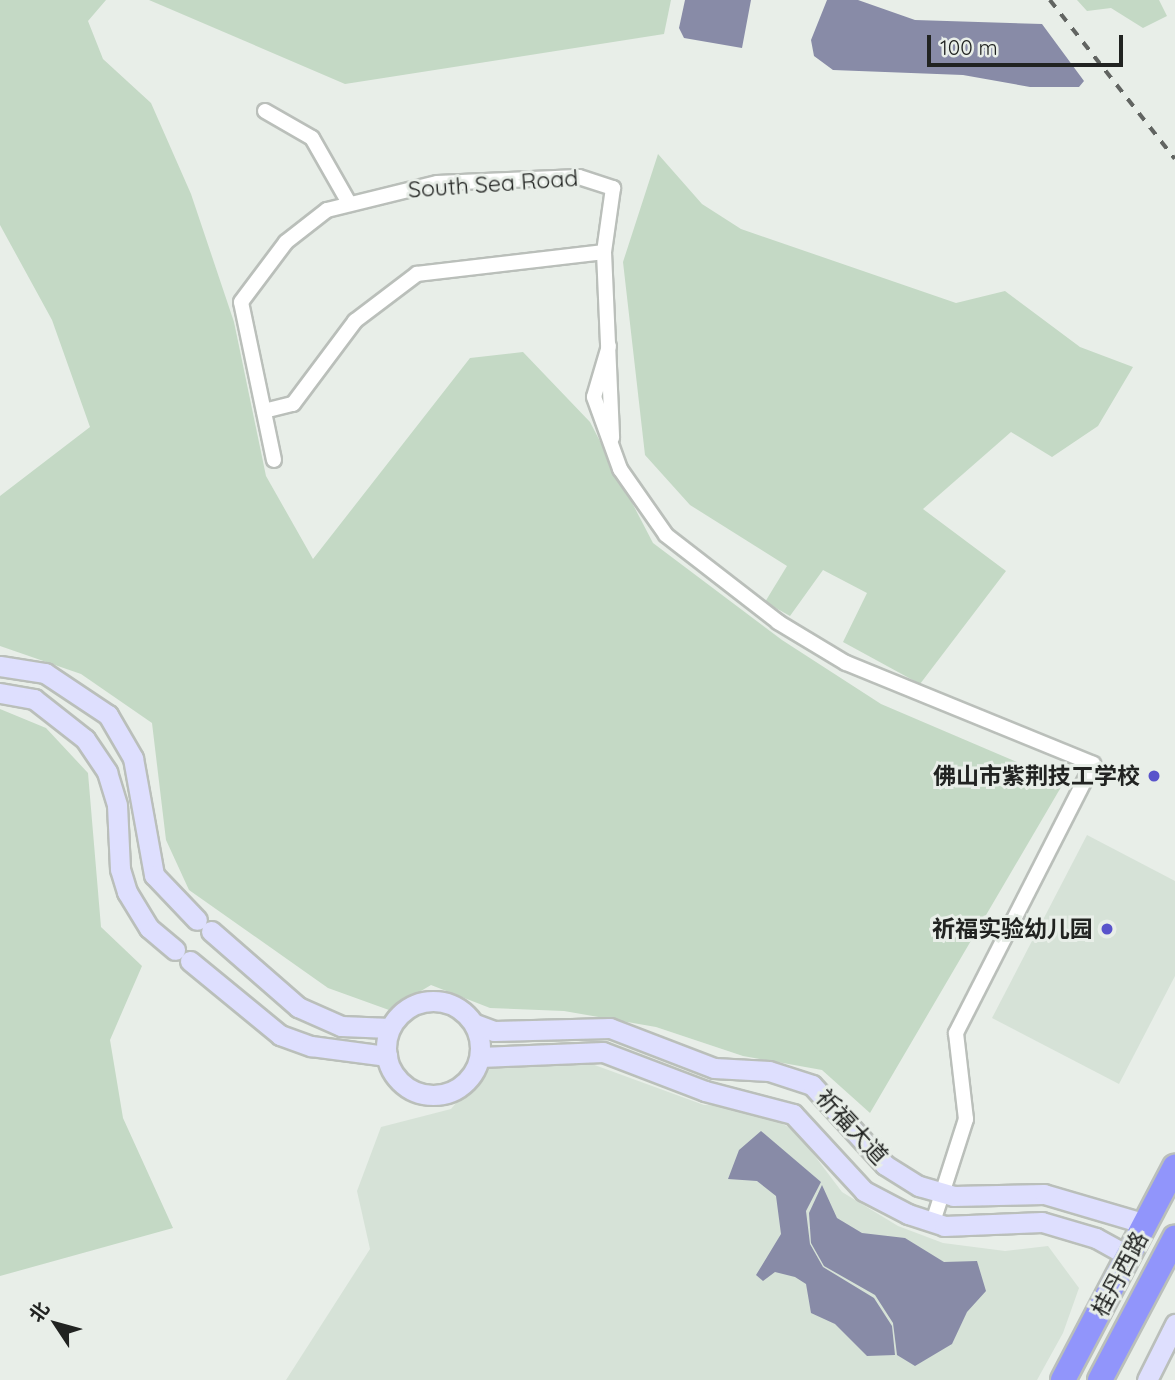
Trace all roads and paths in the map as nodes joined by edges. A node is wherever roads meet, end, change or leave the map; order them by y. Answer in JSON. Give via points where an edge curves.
{"nodes":[{"id":1,"x":265,"y":111,"type":"dead end"},
{"id":2,"x":348,"y":201,"type":"junction"},
{"id":3,"x":604,"y":252,"type":"junction"},
{"id":4,"x":264,"y":411,"type":"junction"},
{"id":5,"x":274,"y":460,"type":"dead end"},
{"id":6,"x":0,"y":666,"type":"edge"},
{"id":7,"x":0,"y":693,"type":"edge"},
{"id":8,"x":475,"y":1024,"type":"junction"},
{"id":9,"x":390,"y":1028,"type":"junction"},
{"id":10,"x":387,"y":1056,"type":"junction"},
{"id":11,"x":480,"y":1057,"type":"junction"},
{"id":12,"x":1175,"y":1167,"type":"edge"},
{"id":13,"x":942,"y":1193,"type":"junction"},
{"id":14,"x":933,"y":1222,"type":"junction"},
{"id":15,"x":1146,"y":1224,"type":"junction"},
{"id":16,"x":1175,"y":1238,"type":"edge"},
{"id":17,"x":1129,"y":1256,"type":"junction"},
{"id":18,"x":1175,"y":1324,"type":"edge"},
{"id":19,"x":1118,"y":1346,"type":"junction"},
{"id":20,"x":1063,"y":1380,"type":"edge"},
{"id":21,"x":1100,"y":1380,"type":"edge"},
{"id":22,"x":1110,"y":1380,"type":"edge"},
{"id":23,"x":1147,"y":1380,"type":"edge"}],
"edges":[{"from":1,"to":2,"type":"street","via":[[312,138]]},
{"from":2,"to":3,"type":"street","name":"South Sea Road","via":[[437,183],[594,178],[613,188],[615,199]]},
{"from":2,"to":4,"type":"street","name":"South Sea Road","via":[[286,242],[241,302]]},
{"from":3,"to":4,"type":"street","via":[[417,274],[355,321],[293,404]]},
{"from":3,"to":13,"type":"street","name":"South Sea Road","via":[[612,443],[620,469],[666,535],[778,622],[846,663],[1093,764],[956,1033],[966,1119]]},
{"from":4,"to":5,"type":"street","name":"South Sea Road"},
{"from":6,"to":9,"type":"street","via":[[45,673],[108,715],[134,758],[155,875],[204,926],[298,1007],[341,1026]]},
{"from":7,"to":10,"type":"street","via":[[34,699],[85,739],[107,772],[117,805],[120,869],[127,892],[149,928],[280,1035],[311,1046]]},
{"from":8,"to":9,"type":"street","via":[[457,1007],[434,1000],[408,1009]]},
{"from":8,"to":11,"type":"street"},
{"from":8,"to":13,"type":"street","name":"祈福大道","via":[[494,1031],[610,1028],[714,1068],[769,1072],[812,1085],[885,1165]]},
{"from":9,"to":10,"type":"street"},
{"from":10,"to":11,"type":"street","via":[[406,1087],[439,1095],[468,1081]]},
{"from":11,"to":14,"type":"street","name":"祈福大道","via":[[603,1052],[714,1094],[760,1101],[793,1114],[864,1191]]},
{"from":12,"to":15,"type":"highway","name":"桂丹西路"},
{"from":13,"to":14,"type":"street"},
{"from":13,"to":15,"type":"street","name":"祈福大道","via":[[1044,1194]]},
{"from":14,"to":17,"type":"street","name":"祈福大道","via":[[1042,1222],[1096,1238]]},
{"from":15,"to":17,"type":"highway","name":"桂丹西路"},
{"from":16,"to":19,"type":"highway","name":"桂丹西路"},
{"from":17,"to":20,"type":"highway","name":"桂丹西路"},
{"from":18,"to":23,"type":"street"},
{"from":19,"to":21,"type":"highway","name":"桂丹西路"},
{"from":19,"to":22,"type":"highway"}]}
